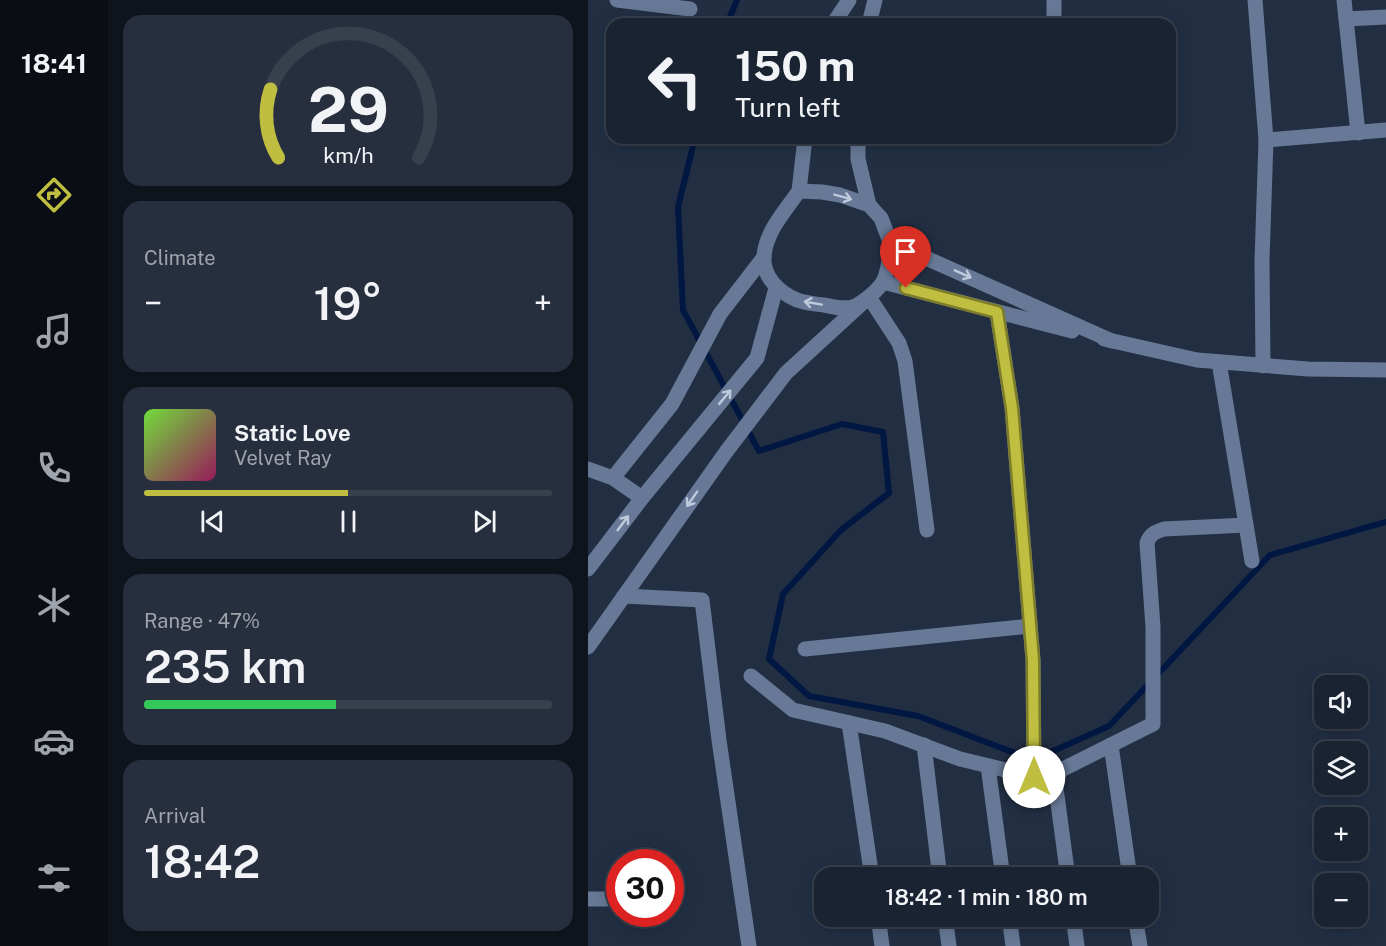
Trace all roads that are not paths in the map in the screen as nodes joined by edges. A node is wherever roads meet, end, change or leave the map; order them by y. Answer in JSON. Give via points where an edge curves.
{"nodes":[{"id":1,"x":617,"y":0,"type":"edge"},
{"id":2,"x":849,"y":0,"type":"edge"},
{"id":3,"x":875,"y":0,"type":"edge"},
{"id":4,"x":1054,"y":0,"type":"edge"},
{"id":5,"x":1255,"y":0,"type":"edge"},
{"id":6,"x":1344,"y":0,"type":"edge"},
{"id":7,"x":690,"y":9,"type":"dead end"},
{"id":8,"x":1386,"y":17,"type":"edge"},
{"id":9,"x":838,"y":18,"type":"edge"},
{"id":10,"x":870,"y":18,"type":"edge"},
{"id":11,"x":1054,"y":18,"type":"edge"},
{"id":12,"x":1346,"y":19,"type":"junction"},
{"id":13,"x":1386,"y":130,"type":"edge"},
{"id":14,"x":1358,"y":133,"type":"junction"},
{"id":15,"x":1266,"y":140,"type":"junction"},
{"id":16,"x":804,"y":144,"type":"edge"},
{"id":17,"x":858,"y":144,"type":"edge"},
{"id":18,"x":800,"y":191,"type":"junction"},
{"id":19,"x":869,"y":205,"type":"junction"},
{"id":20,"x":890,"y":242,"type":"junction"},
{"id":21,"x":764,"y":257,"type":"junction"},
{"id":22,"x":883,"y":282,"type":"junction"},
{"id":23,"x":776,"y":288,"type":"junction"},
{"id":24,"x":869,"y":297,"type":"junction"},
{"id":25,"x":997,"y":312,"type":"junction"},
{"id":26,"x":1112,"y":341,"type":"junction"},
{"id":27,"x":1219,"y":362,"type":"junction"},
{"id":28,"x":1263,"y":366,"type":"junction"},
{"id":29,"x":1386,"y":370,"type":"edge"},
{"id":30,"x":588,"y":469,"type":"edge"},
{"id":31,"x":613,"y":478,"type":"junction"},
{"id":32,"x":642,"y":498,"type":"junction"},
{"id":33,"x":1246,"y":525,"type":"junction"},
{"id":34,"x":927,"y":530,"type":"dead end"},
{"id":35,"x":1252,"y":561,"type":"dead end"},
{"id":36,"x":588,"y":569,"type":"edge"},
{"id":37,"x":624,"y":596,"type":"junction"},
{"id":38,"x":1030,"y":626,"type":"junction"},
{"id":39,"x":588,"y":646,"type":"edge"},
{"id":40,"x":805,"y":649,"type":"dead end"},
{"id":41,"x":751,"y":676,"type":"dead end"},
{"id":42,"x":849,"y":723,"type":"junction"},
{"id":43,"x":924,"y":745,"type":"junction"},
{"id":44,"x":1111,"y":745,"type":"junction"},
{"id":45,"x":988,"y":766,"type":"junction"},
{"id":46,"x":1054,"y":773,"type":"junction"},
{"id":47,"x":1034,"y":777,"type":"junction"},
{"id":48,"x":870,"y":867,"type":"edge"},
{"id":49,"x":939,"y":867,"type":"edge"},
{"id":50,"x":1002,"y":867,"type":"edge"},
{"id":51,"x":1067,"y":867,"type":"edge"},
{"id":52,"x":1128,"y":867,"type":"edge"},
{"id":53,"x":588,"y":898,"type":"edge"},
{"id":54,"x":606,"y":899,"type":"edge"},
{"id":55,"x":879,"y":927,"type":"edge"},
{"id":56,"x":946,"y":927,"type":"edge"},
{"id":57,"x":1010,"y":927,"type":"edge"},
{"id":58,"x":1074,"y":927,"type":"edge"},
{"id":59,"x":1137,"y":927,"type":"edge"},
{"id":60,"x":749,"y":946,"type":"edge"},
{"id":61,"x":882,"y":946,"type":"edge"},
{"id":62,"x":949,"y":946,"type":"edge"},
{"id":63,"x":1013,"y":946,"type":"edge"},
{"id":64,"x":1077,"y":946,"type":"edge"},
{"id":65,"x":1140,"y":946,"type":"edge"}],
"edges":[{"from":1,"to":7,"type":"street"},
{"from":2,"to":9,"type":"street"},
{"from":3,"to":10,"type":"street"},
{"from":4,"to":11,"type":"street"},
{"from":5,"to":15,"type":"street"},
{"from":6,"to":12,"type":"street"},
{"from":8,"to":12,"type":"street"},
{"from":12,"to":14,"type":"street"},
{"from":13,"to":14,"type":"street"},
{"from":14,"to":15,"type":"street"},
{"from":15,"to":28,"type":"street"},
{"from":16,"to":18,"type":"street"},
{"from":17,"to":19,"type":"street"},
{"from":18,"to":19,"type":"street","one_way":true,"via":[[840,195]]},
{"from":18,"to":21,"type":"street","via":[[768,236]]},
{"from":19,"to":20,"type":"street","via":[[881,218]]},
{"from":20,"to":22,"type":"street"},
{"from":20,"to":26,"type":"street","one_way":true},
{"from":21,"to":23,"type":"street","via":[[768,277]]},
{"from":21,"to":31,"type":"street","via":[[720,314],[672,404]]},
{"from":22,"to":24,"type":"street"},
{"from":22,"to":25,"type":"street"},
{"from":24,"to":23,"type":"street","one_way":true,"via":[[854,307],[838,308],[798,301]]},
{"from":32,"to":23,"type":"street","one_way":true,"via":[[757,358]]},
{"from":24,"to":34,"type":"street","via":[[899,343],[905,361]]},
{"from":24,"to":37,"type":"street","one_way":true,"via":[[786,373]]},
{"from":25,"to":26,"type":"street"},
{"from":25,"to":38,"type":"street","via":[[1012,408]]},
{"from":26,"to":27,"type":"street"},
{"from":27,"to":28,"type":"street"},
{"from":27,"to":33,"type":"street"},
{"from":28,"to":29,"type":"street"},
{"from":30,"to":31,"type":"street"},
{"from":31,"to":32,"type":"street"},
{"from":36,"to":32,"type":"street","one_way":true},
{"from":33,"to":35,"type":"street"},
{"from":33,"to":44,"type":"street","via":[[1164,529],[1149,537],[1153,724]]},
{"from":37,"to":39,"type":"street"},
{"from":37,"to":60,"type":"street","via":[[702,600]]},
{"from":38,"to":40,"type":"street"},
{"from":38,"to":47,"type":"street"},
{"from":41,"to":42,"type":"street","via":[[794,710]]},
{"from":42,"to":43,"type":"street"},
{"from":42,"to":48,"type":"street"},
{"from":43,"to":45,"type":"street"},
{"from":43,"to":49,"type":"street"},
{"from":44,"to":46,"type":"street"},
{"from":44,"to":52,"type":"street"},
{"from":45,"to":47,"type":"street"},
{"from":45,"to":50,"type":"street"},
{"from":46,"to":47,"type":"street","via":[[1043,779]]},
{"from":46,"to":51,"type":"street"},
{"from":53,"to":54,"type":"street"},
{"from":55,"to":61,"type":"street"},
{"from":56,"to":62,"type":"street"},
{"from":57,"to":63,"type":"street"},
{"from":58,"to":64,"type":"street"},
{"from":59,"to":65,"type":"street"}]}
